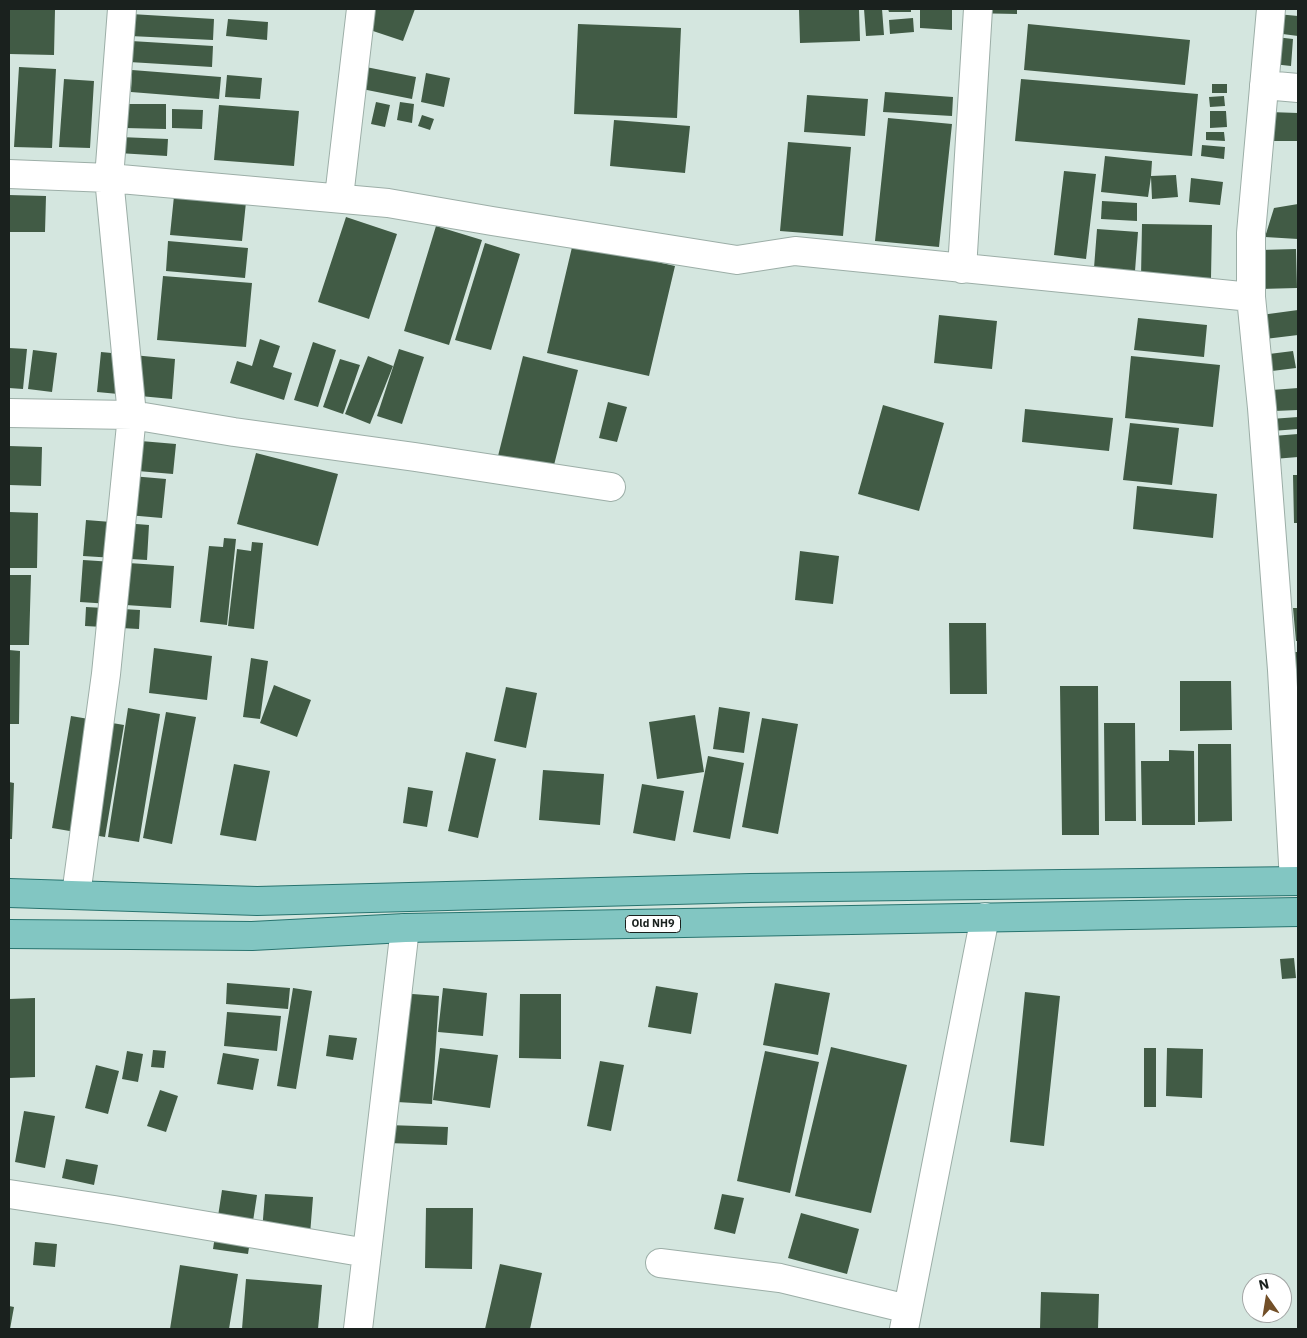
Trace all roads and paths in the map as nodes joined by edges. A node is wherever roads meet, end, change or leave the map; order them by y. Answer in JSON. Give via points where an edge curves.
{"nodes":[{"id":1,"x":122,"y":9,"type":"edge"},
{"id":2,"x":361,"y":9,"type":"edge"},
{"id":3,"x":978,"y":9,"type":"edge"},
{"id":4,"x":1271,"y":9,"type":"edge"},
{"id":5,"x":1264,"y":85,"type":"junction"},
{"id":6,"x":1298,"y":88,"type":"edge"},
{"id":7,"x":9,"y":174,"type":"edge"},
{"id":8,"x":109,"y":178,"type":"junction"},
{"id":9,"x":339,"y":197,"type":"junction"},
{"id":10,"x":962,"y":269,"type":"junction"},
{"id":11,"x":1251,"y":297,"type":"junction"},
{"id":12,"x":9,"y":413,"type":"edge"},
{"id":13,"x":132,"y":415,"type":"junction"},
{"id":14,"x":611,"y":487,"type":"dead end"},
{"id":15,"x":1296,"y":881,"type":"edge"},
{"id":16,"x":9,"y":893,"type":"edge"},
{"id":17,"x":76,"y":895,"type":"junction"},
{"id":18,"x":1298,"y":912,"type":"edge"},
{"id":19,"x":985,"y":917,"type":"junction"},
{"id":20,"x":405,"y":928,"type":"junction"},
{"id":21,"x":9,"y":934,"type":"edge"},
{"id":22,"x":9,"y":1194,"type":"edge"},
{"id":23,"x":367,"y":1253,"type":"junction"},
{"id":24,"x":660,"y":1263,"type":"dead end"},
{"id":25,"x":906,"y":1319,"type":"edge"},
{"id":26,"x":358,"y":1329,"type":"edge"}],
"edges":[{"from":1,"to":8,"type":"street"},
{"from":2,"to":9,"type":"street"},
{"from":3,"to":10,"type":"street"},
{"from":4,"to":5,"type":"street"},
{"from":5,"to":6,"type":"street"},
{"from":5,"to":11,"type":"street","via":[[1251,233]]},
{"from":7,"to":8,"type":"street"},
{"from":8,"to":9,"type":"street"},
{"from":8,"to":13,"type":"street"},
{"from":9,"to":10,"type":"street","via":[[737,260],[795,251]]},
{"from":10,"to":11,"type":"street"},
{"from":11,"to":15,"type":"street"},
{"from":12,"to":13,"type":"street"},
{"from":13,"to":14,"type":"street"},
{"from":13,"to":17,"type":"street","via":[[106,674]]},
{"from":15,"to":17,"type":"main road","via":[[751,888],[257,901]]},
{"from":16,"to":17,"type":"main road"},
{"from":18,"to":19,"type":"main road","number":"Old NH9"},
{"from":19,"to":20,"type":"main road","number":"Old NH9"},
{"from":19,"to":25,"type":"street"},
{"from":20,"to":21,"type":"main road","number":"Old NH9","via":[[252,936]]},
{"from":20,"to":23,"type":"street"},
{"from":22,"to":23,"type":"street"},
{"from":23,"to":26,"type":"street"},
{"from":24,"to":25,"type":"street","via":[[780,1278]]}]}
